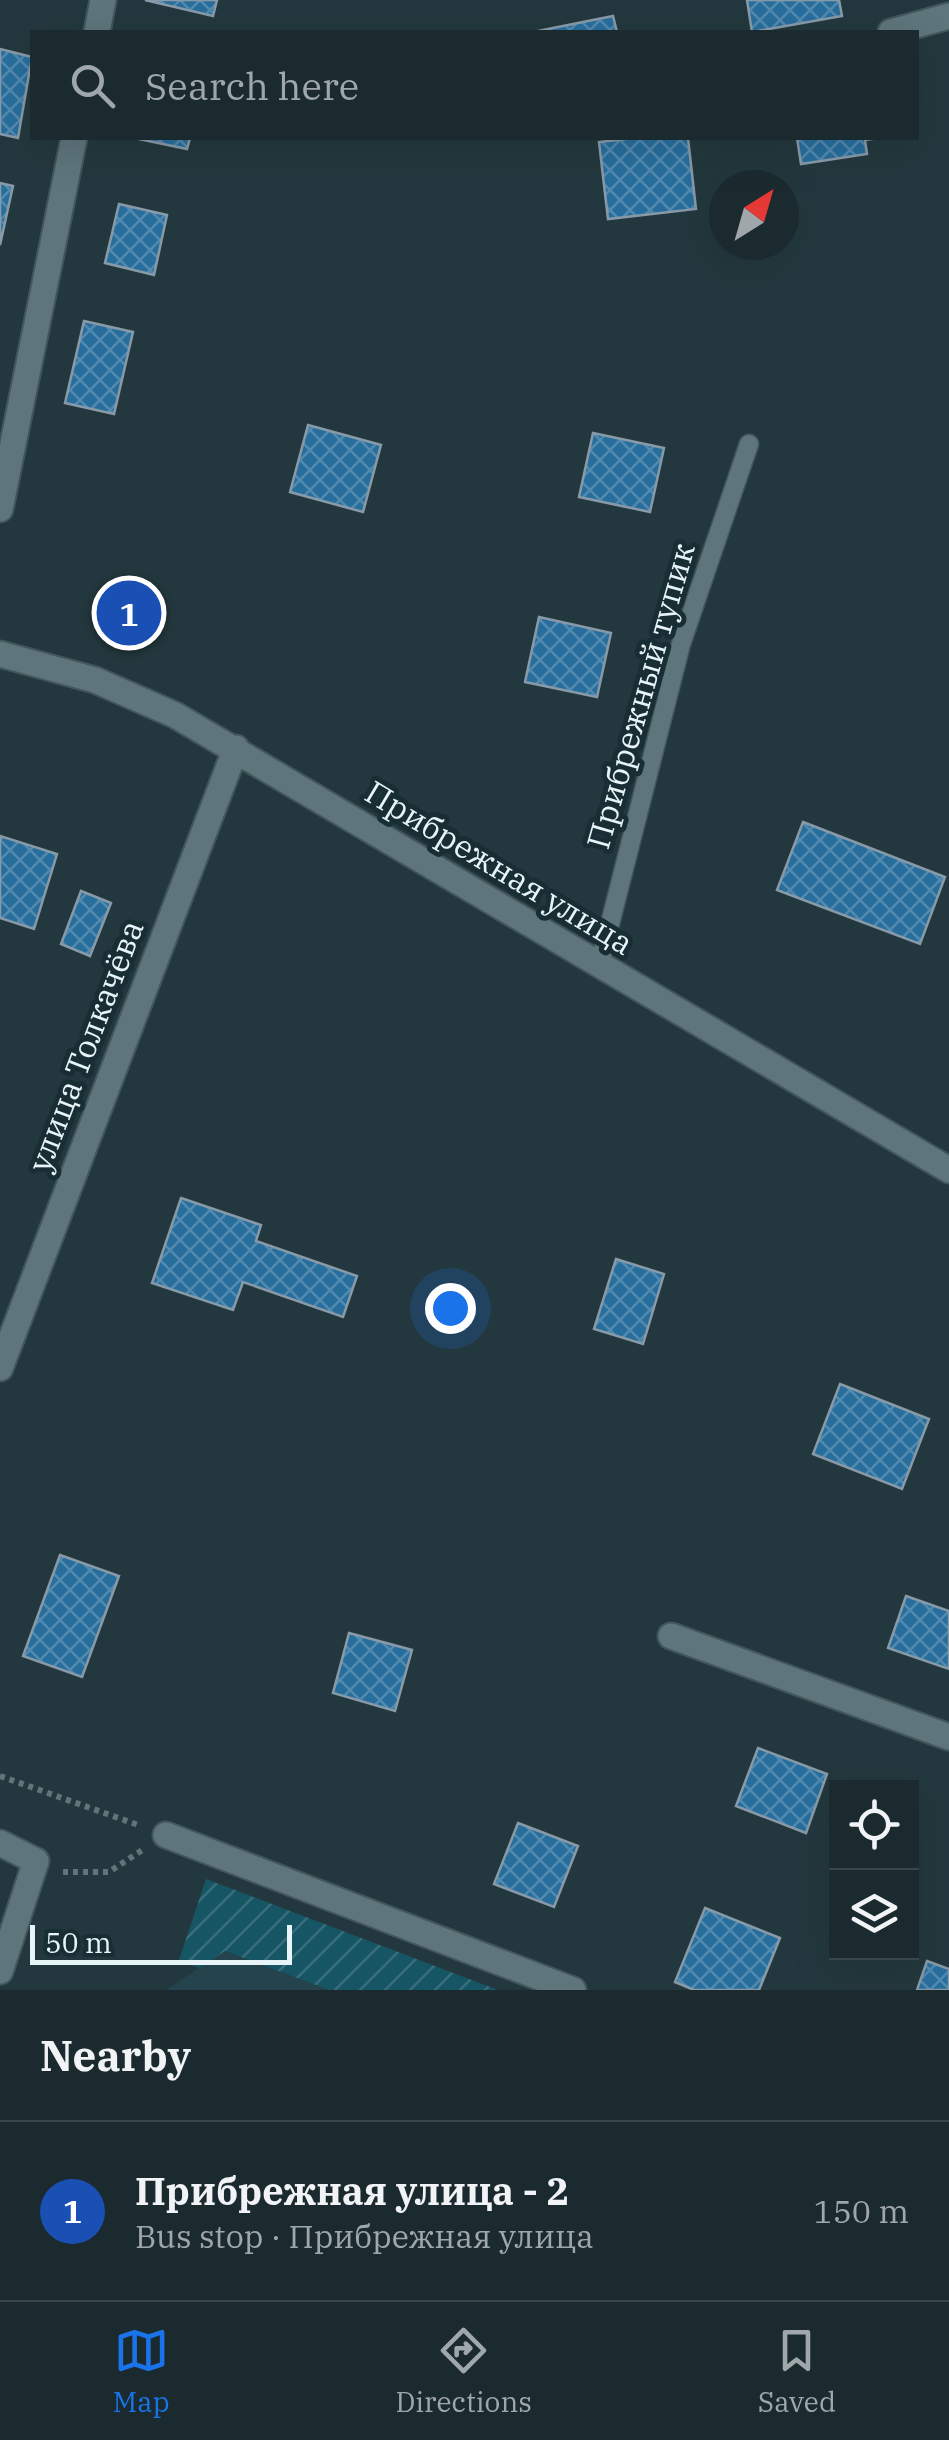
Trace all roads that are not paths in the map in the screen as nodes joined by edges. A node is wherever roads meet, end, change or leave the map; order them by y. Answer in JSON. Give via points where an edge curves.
{"nodes":[{"id":1,"x":104,"y":0,"type":"edge"},
{"id":2,"x":949,"y":16,"type":"edge"},
{"id":3,"x":96,"y":30,"type":"edge"},
{"id":4,"x":898,"y":30,"type":"edge"},
{"id":5,"x":74,"y":140,"type":"edge"},
{"id":6,"x":749,"y":444,"type":"dead end"},
{"id":7,"x":0,"y":509,"type":"edge"},
{"id":8,"x":0,"y":654,"type":"edge"},
{"id":9,"x":236,"y":748,"type":"junction"},
{"id":10,"x":599,"y":967,"type":"junction"},
{"id":11,"x":949,"y":1170,"type":"edge"},
{"id":12,"x":0,"y":1368,"type":"edge"},
{"id":13,"x":670,"y":1636,"type":"dead end"},
{"id":14,"x":949,"y":1737,"type":"edge"},
{"id":15,"x":166,"y":1834,"type":"road end"},
{"id":16,"x":0,"y":1843,"type":"edge"},
{"id":17,"x":0,"y":1971,"type":"edge"},
{"id":18,"x":573,"y":1990,"type":"edge"}],
"edges":[{"from":1,"to":3,"type":"street"},
{"from":2,"to":4,"type":"street"},
{"from":5,"to":7,"type":"street"},
{"from":6,"to":10,"type":"lane","name":"Прибрежный тупик","via":[[681,644]]},
{"from":8,"to":9,"type":"street","name":"Прибрежная улица","via":[[119,690]]},
{"from":9,"to":10,"type":"street","name":"Прибрежная улица"},
{"from":9,"to":12,"type":"street","name":"улица Толкачёва"},
{"from":10,"to":11,"type":"street","name":"Прибрежная улица"},
{"from":13,"to":14,"type":"street"},
{"from":15,"to":18,"type":"street"},
{"from":16,"to":17,"type":"street","via":[[36,1861]]}]}
